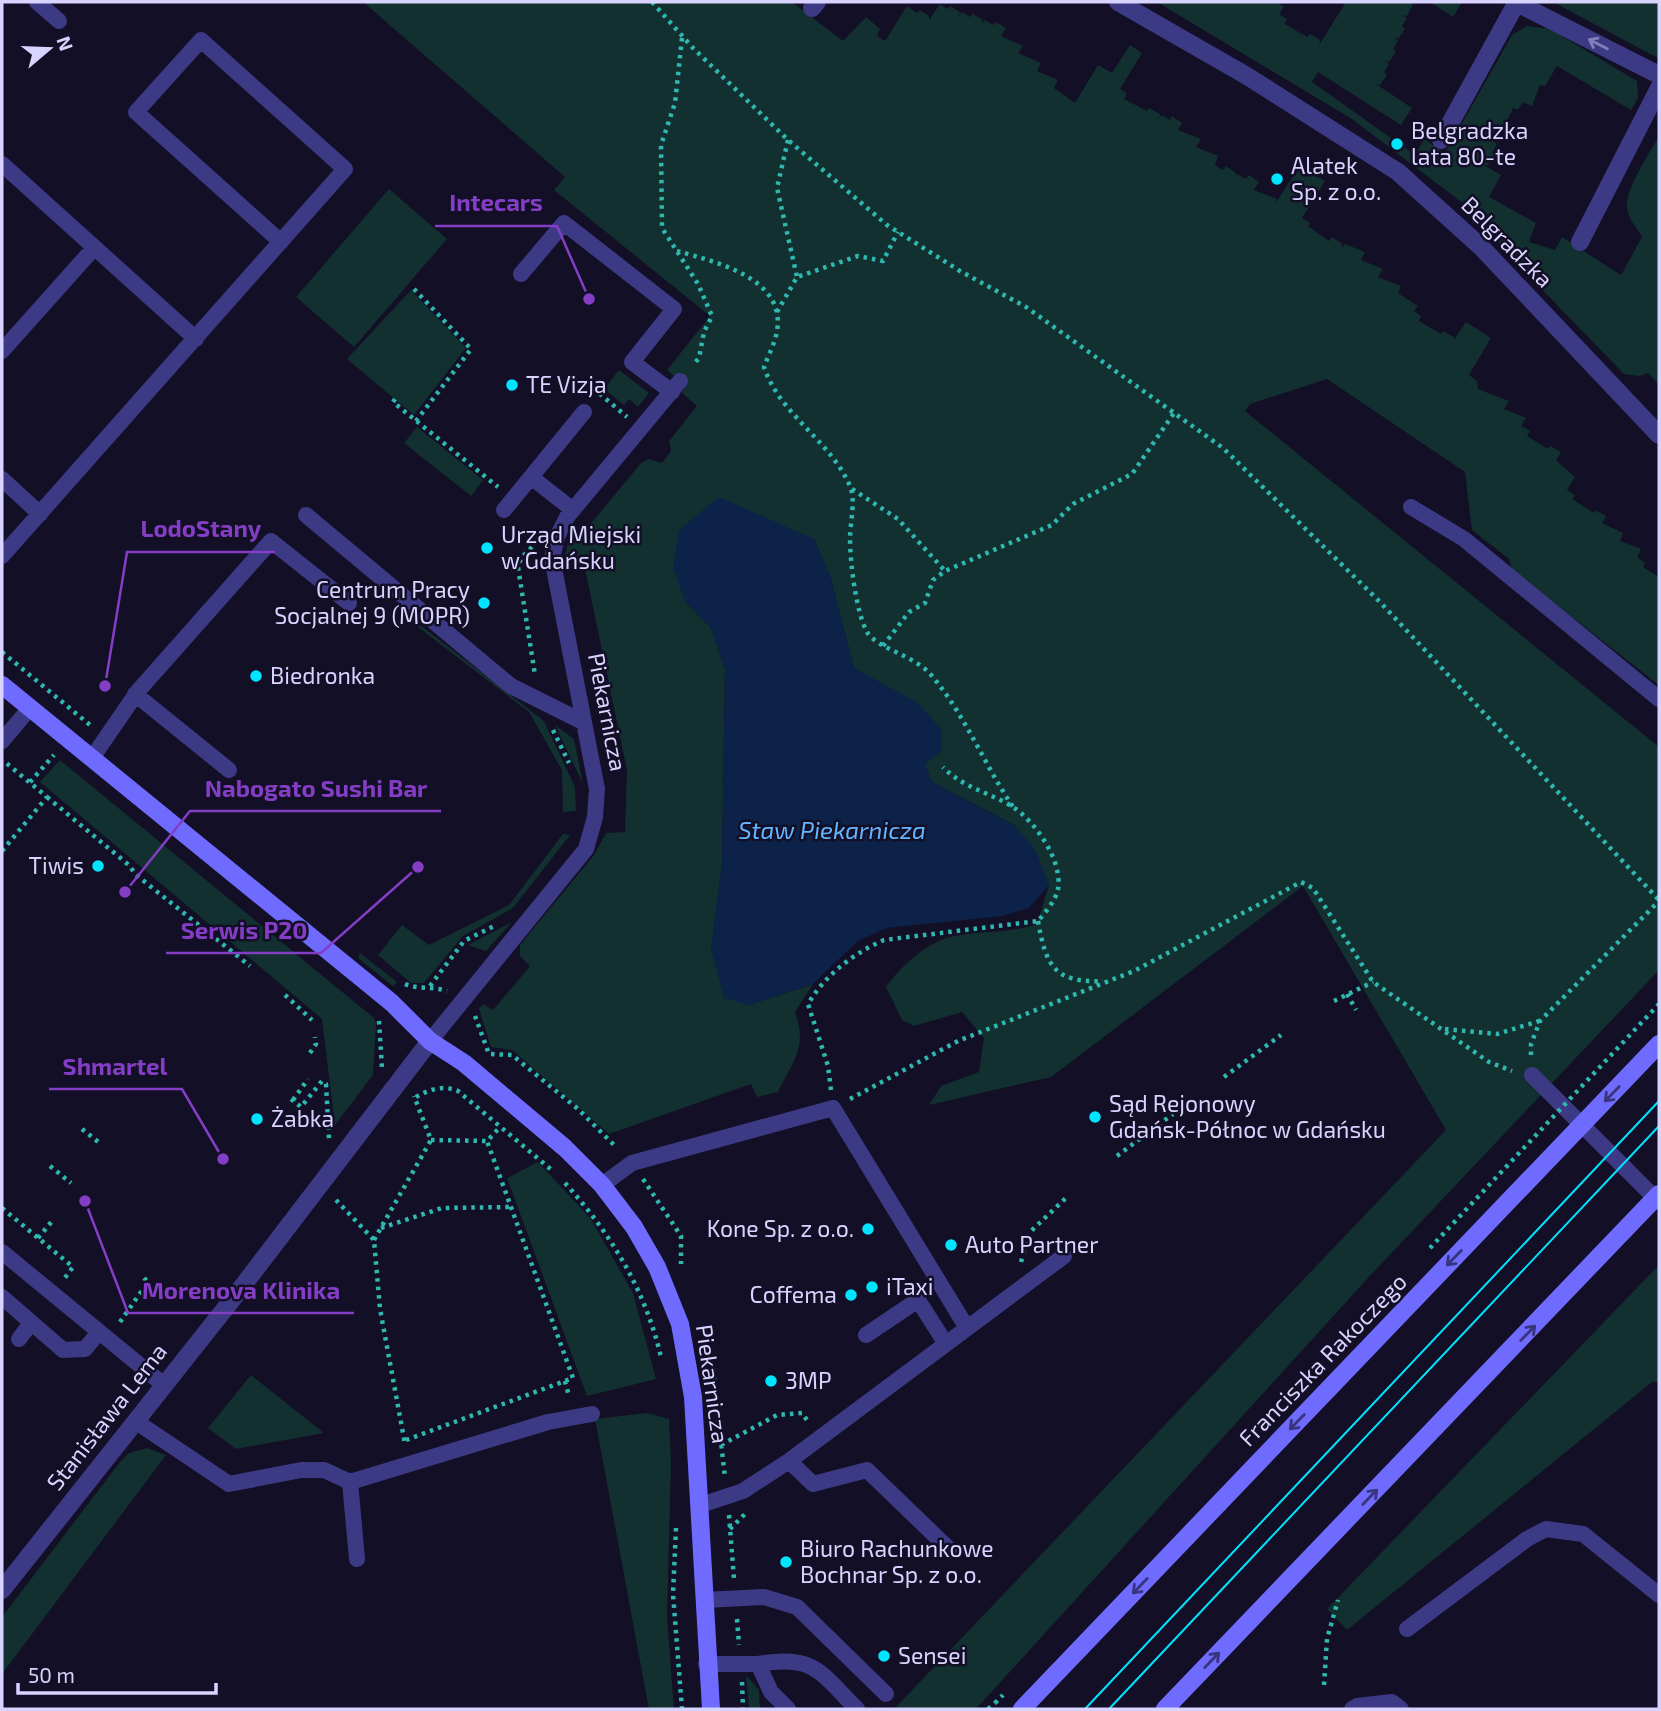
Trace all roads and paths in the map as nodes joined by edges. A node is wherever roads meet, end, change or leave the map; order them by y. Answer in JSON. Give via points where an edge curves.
{"nodes":[{"id":1,"x":37,"y":2,"type":"edge"},
{"id":2,"x":652,"y":2,"type":"edge"},
{"id":3,"x":1118,"y":2,"type":"edge"},
{"id":4,"x":1516,"y":2,"type":"edge"},
{"id":5,"x":59,"y":21,"type":"dead end"},
{"id":6,"x":682,"y":37,"type":"junction"},
{"id":7,"x":1659,"y":75,"type":"edge"},
{"id":8,"x":1659,"y":88,"type":"edge"},
{"id":9,"x":788,"y":140,"type":"junction"},
{"id":10,"x":1441,"y":140,"type":"dead end"},
{"id":11,"x":2,"y":165,"type":"edge"},
{"id":12,"x":898,"y":232,"type":"junction"},
{"id":13,"x":281,"y":242,"type":"junction"},
{"id":14,"x":1580,"y":242,"type":"dead end"},
{"id":15,"x":94,"y":248,"type":"junction"},
{"id":16,"x":677,"y":251,"type":"junction"},
{"id":17,"x":521,"y":274,"type":"dead end"},
{"id":18,"x":797,"y":277,"type":"junction"},
{"id":19,"x":415,"y":289,"type":"dead end"},
{"id":20,"x":777,"y":312,"type":"junction"},
{"id":21,"x":196,"y":339,"type":"junction"},
{"id":22,"x":2,"y":351,"type":"edge"},
{"id":23,"x":676,"y":387,"type":"junction"},
{"id":24,"x":395,"y":399,"type":"dead end"},
{"id":25,"x":588,"y":405,"type":"joint"},
{"id":26,"x":1174,"y":412,"type":"junction"},
{"id":27,"x":629,"y":418,"type":"dead end"},
{"id":28,"x":416,"y":421,"type":"junction"},
{"id":29,"x":1659,"y":435,"type":"edge"},
{"id":30,"x":531,"y":477,"type":"junction"},
{"id":31,"x":2,"y":480,"type":"edge"},
{"id":32,"x":507,"y":482,"type":"dead end"},
{"id":33,"x":852,"y":489,"type":"junction"},
{"id":34,"x":1412,"y":507,"type":"dead end"},
{"id":35,"x":504,"y":510,"type":"dead end"},
{"id":36,"x":573,"y":510,"type":"junction"},
{"id":37,"x":40,"y":514,"type":"junction"},
{"id":38,"x":306,"y":515,"type":"dead end"},
{"id":39,"x":2,"y":556,"type":"edge"},
{"id":40,"x":945,"y":571,"type":"junction"},
{"id":41,"x":349,"y":603,"type":"dead end"},
{"id":42,"x":883,"y":646,"type":"junction"},
{"id":43,"x":2,"y":652,"type":"edge"},
{"id":44,"x":2,"y":685,"type":"edge"},
{"id":45,"x":135,"y":694,"type":"junction"},
{"id":46,"x":1659,"y":699,"type":"edge"},
{"id":47,"x":30,"y":708,"type":"junction"},
{"id":48,"x":583,"y":722,"type":"junction"},
{"id":49,"x":106,"y":738,"type":"junction"},
{"id":50,"x":2,"y":741,"type":"edge"},
{"id":51,"x":57,"y":752,"type":"dead end"},
{"id":52,"x":92,"y":758,"type":"junction"},
{"id":53,"x":2,"y":759,"type":"edge"},
{"id":54,"x":943,"y":767,"type":"dead end"},
{"id":55,"x":229,"y":770,"type":"dead end"},
{"id":56,"x":30,"y":782,"type":"junction"},
{"id":57,"x":47,"y":797,"type":"junction"},
{"id":58,"x":1013,"y":807,"type":"junction"},
{"id":59,"x":2,"y":851,"type":"edge"},
{"id":60,"x":1659,"y":900,"type":"edge"},
{"id":61,"x":1038,"y":921,"type":"junction"},
{"id":62,"x":250,"y":965,"type":"dead end"},
{"id":63,"x":397,"y":977,"type":"dead end"},
{"id":64,"x":1107,"y":981,"type":"junction"},
{"id":65,"x":1373,"y":982,"type":"junction"},
{"id":66,"x":1347,"y":994,"type":"junction"},
{"id":67,"x":285,"y":995,"type":"dead end"},
{"id":68,"x":452,"y":995,"type":"dead end"},
{"id":69,"x":1334,"y":1002,"type":"dead end"},
{"id":70,"x":1356,"y":1010,"type":"dead end"},
{"id":71,"x":312,"y":1020,"type":"dead end"},
{"id":72,"x":1540,"y":1021,"type":"junction"},
{"id":73,"x":1440,"y":1028,"type":"junction"},
{"id":74,"x":1281,"y":1035,"type":"dead end"},
{"id":75,"x":315,"y":1037,"type":"dead end"},
{"id":76,"x":430,"y":1041,"type":"junction"},
{"id":77,"x":1659,"y":1044,"type":"edge"},
{"id":78,"x":310,"y":1053,"type":"dead end"},
{"id":79,"x":828,"y":1066,"type":"dead end"},
{"id":80,"x":1532,"y":1075,"type":"junction"},
{"id":81,"x":1224,"y":1077,"type":"dead end"},
{"id":82,"x":308,"y":1079,"type":"dead end"},
{"id":83,"x":855,"y":1097,"type":"dead end"},
{"id":84,"x":1174,"y":1114,"type":"dead end"},
{"id":85,"x":328,"y":1124,"type":"dead end"},
{"id":86,"x":501,"y":1126,"type":"junction"},
{"id":87,"x":82,"y":1129,"type":"dead end"},
{"id":88,"x":431,"y":1139,"type":"junction"},
{"id":89,"x":487,"y":1141,"type":"junction"},
{"id":90,"x":102,"y":1145,"type":"dead end"},
{"id":91,"x":1117,"y":1156,"type":"dead end"},
{"id":92,"x":50,"y":1166,"type":"dead end"},
{"id":93,"x":71,"y":1183,"type":"dead end"},
{"id":94,"x":602,"y":1185,"type":"junction"},
{"id":95,"x":1659,"y":1194,"type":"edge"},
{"id":96,"x":1068,"y":1196,"type":"dead end"},
{"id":97,"x":336,"y":1199,"type":"dead end"},
{"id":98,"x":1659,"y":1202,"type":"edge"},
{"id":99,"x":512,"y":1207,"type":"junction"},
{"id":100,"x":53,"y":1220,"type":"dead end"},
{"id":101,"x":380,"y":1229,"type":"junction"},
{"id":102,"x":38,"y":1238,"type":"dead end"},
{"id":103,"x":374,"y":1240,"type":"junction"},
{"id":104,"x":1026,"y":1240,"type":"dead end"},
{"id":105,"x":2,"y":1252,"type":"edge"},
{"id":106,"x":1064,"y":1256,"type":"dead end"},
{"id":107,"x":144,"y":1278,"type":"dead end"},
{"id":108,"x":2,"y":1297,"type":"edge"},
{"id":109,"x":127,"y":1311,"type":"dead end"},
{"id":110,"x":32,"y":1323,"type":"junction"},
{"id":111,"x":967,"y":1328,"type":"junction"},
{"id":112,"x":99,"y":1332,"type":"junction"},
{"id":113,"x":866,"y":1335,"type":"dead end"},
{"id":114,"x":19,"y":1339,"type":"dead end"},
{"id":115,"x":946,"y":1344,"type":"junction"},
{"id":116,"x":662,"y":1361,"type":"dead end"},
{"id":117,"x":565,"y":1381,"type":"junction"},
{"id":118,"x":164,"y":1385,"type":"junction"},
{"id":119,"x":560,"y":1399,"type":"dead end"},
{"id":120,"x":592,"y":1414,"type":"dead end"},
{"id":121,"x":135,"y":1421,"type":"junction"},
{"id":122,"x":810,"y":1424,"type":"dead end"},
{"id":123,"x":404,"y":1441,"type":"junction"},
{"id":124,"x":721,"y":1445,"type":"dead end"},
{"id":125,"x":789,"y":1461,"type":"junction"},
{"id":126,"x":412,"y":1465,"type":"junction"},
{"id":127,"x":350,"y":1482,"type":"junction"},
{"id":128,"x":701,"y":1505,"type":"junction"},
{"id":129,"x":676,"y":1527,"type":"dead end"},
{"id":130,"x":951,"y":1551,"type":"dead end"},
{"id":131,"x":357,"y":1559,"type":"dead end"},
{"id":132,"x":2,"y":1590,"type":"edge"},
{"id":133,"x":1659,"y":1595,"type":"edge"},
{"id":134,"x":704,"y":1600,"type":"junction"},
{"id":135,"x":1338,"y":1600,"type":"dead end"},
{"id":136,"x":1407,"y":1629,"type":"dead end"},
{"id":137,"x":706,"y":1664,"type":"junction"},
{"id":138,"x":758,"y":1664,"type":"junction"},
{"id":139,"x":1324,"y":1685,"type":"dead end"},
{"id":140,"x":886,"y":1694,"type":"dead end"},
{"id":141,"x":995,"y":1703,"type":"dead end"},
{"id":142,"x":682,"y":1709,"type":"edge"},
{"id":143,"x":711,"y":1709,"type":"edge"},
{"id":144,"x":788,"y":1709,"type":"edge"},
{"id":145,"x":857,"y":1709,"type":"edge"},
{"id":146,"x":988,"y":1709,"type":"edge"},
{"id":147,"x":1022,"y":1709,"type":"edge"},
{"id":148,"x":1165,"y":1709,"type":"edge"},
{"id":149,"x":1352,"y":1709,"type":"edge"},
{"id":150,"x":1401,"y":1709,"type":"edge"}],
"edges":[{"from":1,"to":5,"type":"lane"},
{"from":2,"to":6,"type":"path"},
{"from":3,"to":29,"type":"street","name":"Belgradzka","via":[[1247,76],[1398,172],[1481,247]]},
{"from":7,"to":4,"type":"street","one_way":true},
{"from":4,"to":10,"type":"street"},
{"from":6,"to":9,"type":"path"},
{"from":6,"to":16,"type":"path","via":[[674,103],[661,145],[662,228]]},
{"from":8,"to":14,"type":"street"},
{"from":9,"to":12,"type":"path"},
{"from":9,"to":18,"type":"path","via":[[776,188]]},
{"from":11,"to":15,"type":"lane"},
{"from":12,"to":18,"type":"path","via":[[883,261],[858,256]]},
{"from":12,"to":26,"type":"path","via":[[1026,307]]},
{"from":13,"to":13,"type":"lane","via":[[345,169],[201,40],[136,112]]},
{"from":13,"to":21,"type":"lane"},
{"from":15,"to":21,"type":"lane"},
{"from":15,"to":22,"type":"lane"},
{"from":16,"to":20,"type":"path","via":[[754,278]]},
{"from":16,"to":23,"type":"path","via":[[712,316],[699,358]]},
{"from":17,"to":23,"type":"lane","via":[[564,222],[674,309],[632,362]]},
{"from":18,"to":20,"type":"path"},
{"from":19,"to":28,"type":"path","via":[[471,349]]},
{"from":20,"to":33,"type":"path","via":[[777,332],[764,367],[771,390],[839,466]]},
{"from":21,"to":37,"type":"lane"},
{"from":23,"to":36,"type":"lane","name":"Piekarnicza"},
{"from":24,"to":28,"type":"path","via":[[393,402]]},
{"from":25,"to":27,"type":"path","via":[[595,390]]},
{"from":25,"to":30,"type":"lane"},
{"from":26,"to":40,"type":"path","via":[[1132,474],[1073,504],[1052,525]]},
{"from":26,"to":60,"type":"path","via":[[1223,448],[1379,601]]},
{"from":28,"to":32,"type":"path","via":[[501,490]]},
{"from":30,"to":35,"type":"lane"},
{"from":30,"to":36,"type":"lane"},
{"from":31,"to":37,"type":"lane"},
{"from":33,"to":40,"type":"path","via":[[898,519]]},
{"from":33,"to":42,"type":"path","via":[[850,541],[860,611],[868,634]]},
{"from":34,"to":46,"type":"lane","via":[[1464,539]]},
{"from":36,"to":48,"type":"lane","name":"Piekarnicza","via":[[557,537],[552,558]]},
{"from":37,"to":39,"type":"lane"},
{"from":38,"to":48,"type":"lane","via":[[511,686]]},
{"from":40,"to":42,"type":"path","via":[[933,580],[925,603],[909,612]]},
{"from":41,"to":45,"type":"lane","via":[[271,541]]},
{"from":42,"to":58,"type":"path","via":[[910,656],[931,674]]},
{"from":43,"to":49,"type":"path"},
{"from":44,"to":47,"type":"main road","name":"Piekarnicza"},
{"from":45,"to":49,"type":"lane"},
{"from":45,"to":55,"type":"lane"},
{"from":47,"to":50,"type":"lane"},
{"from":47,"to":52,"type":"main road","name":"Piekarnicza"},
{"from":48,"to":76,"type":"lane","name":"Piekarnicza","via":[[597,789],[586,849]]},
{"from":49,"to":52,"type":"lane"},
{"from":51,"to":56,"type":"path"},
{"from":52,"to":76,"type":"main road","name":"Piekarnicza","via":[[392,1003]]},
{"from":53,"to":56,"type":"path"},
{"from":54,"to":58,"type":"path","via":[[962,784]]},
{"from":56,"to":57,"type":"path"},
{"from":57,"to":59,"type":"path"},
{"from":57,"to":62,"type":"path"},
{"from":58,"to":61,"type":"path","via":[[1027,819],[1059,873],[1058,892]]},
{"from":60,"to":72,"type":"path"},
{"from":61,"to":64,"type":"path","via":[[1042,945],[1054,969],[1073,981]]},
{"from":61,"to":79,"type":"path","via":[[913,935],[865,949],[817,989],[808,1004]]},
{"from":63,"to":68,"type":"path","via":[[407,985],[430,986]]},
{"from":64,"to":65,"type":"path","via":[[1215,930],[1301,882],[1313,888]]},
{"from":64,"to":83,"type":"path","via":[[958,1041]]},
{"from":65,"to":66,"type":"path"},
{"from":65,"to":73,"type":"path"},
{"from":66,"to":69,"type":"path"},
{"from":66,"to":70,"type":"path"},
{"from":67,"to":71,"type":"path"},
{"from":72,"to":73,"type":"path","via":[[1497,1034]]},
{"from":72,"to":80,"type":"path","via":[[1531,1044]]},
{"from":73,"to":80,"type":"path","via":[[1489,1062]]},
{"from":74,"to":81,"type":"path"},
{"from":75,"to":78,"type":"path"},
{"from":76,"to":94,"type":"main road","name":"Piekarnicza","via":[[485,1080]]},
{"from":76,"to":118,"type":"street","name":"Stanisława Lema"},
{"from":77,"to":147,"type":"main road","name":"Franciszka Rakoczego","one_way":true,"bridge":true},
{"from":80,"to":98,"type":"lane"},
{"from":82,"to":85,"type":"path","via":[[292,1100],[301,1107],[322,1081],[326,1084]]},
{"from":84,"to":91,"type":"path"},
{"from":86,"to":88,"type":"path","via":[[453,1089],[428,1090],[416,1097]]},
{"from":86,"to":89,"type":"path"},
{"from":86,"to":116,"type":"path","via":[[560,1177],[614,1243],[639,1293]]},
{"from":87,"to":90,"type":"path"},
{"from":88,"to":89,"type":"path"},
{"from":88,"to":101,"type":"path"},
{"from":89,"to":99,"type":"path"},
{"from":92,"to":93,"type":"path"},
{"from":94,"to":111,"type":"lane","via":[[632,1163],[833,1108]]},
{"from":94,"to":128,"type":"main road","name":"Piekarnicza","via":[[645,1245],[680,1324],[693,1397]]},
{"from":148,"to":95,"type":"main road","one_way":true,"bridge":true},
{"from":96,"to":104,"type":"path"},
{"from":97,"to":103,"type":"path"},
{"from":99,"to":101,"type":"path","via":[[442,1208]]},
{"from":99,"to":117,"type":"path","via":[[573,1378]]},
{"from":100,"to":102,"type":"path"},
{"from":101,"to":103,"type":"path"},
{"from":103,"to":123,"type":"path","via":[[380,1309]]},
{"from":105,"to":112,"type":"lane"},
{"from":106,"to":111,"type":"lane"},
{"from":107,"to":109,"type":"path","via":[[148,1282]]},
{"from":108,"to":110,"type":"lane"},
{"from":110,"to":112,"type":"lane","via":[[63,1350],[74,1352],[85,1349]]},
{"from":110,"to":114,"type":"lane"},
{"from":111,"to":115,"type":"lane"},
{"from":112,"to":118,"type":"lane"},
{"from":113,"to":115,"type":"lane","via":[[918,1300]]},
{"from":115,"to":125,"type":"lane"},
{"from":117,"to":119,"type":"path","via":[[570,1396]]},
{"from":117,"to":123,"type":"path"},
{"from":118,"to":121,"type":"street","name":"Stanisława Lema"},
{"from":120,"to":126,"type":"lane","via":[[548,1422]]},
{"from":121,"to":127,"type":"lane","via":[[229,1484],[301,1470],[324,1470]]},
{"from":121,"to":132,"type":"street","name":"Stanisława Lema"},
{"from":122,"to":124,"type":"path","via":[[802,1413],[777,1415]]},
{"from":123,"to":126,"type":"path"},
{"from":125,"to":128,"type":"lane","via":[[743,1491]]},
{"from":125,"to":130,"type":"lane","via":[[813,1484],[867,1470]]},
{"from":126,"to":127,"type":"lane"},
{"from":127,"to":131,"type":"lane"},
{"from":128,"to":134,"type":"main road","name":"Piekarnicza"},
{"from":129,"to":142,"type":"path","via":[[673,1594]]},
{"from":133,"to":136,"type":"lane","via":[[1583,1534],[1546,1529]]},
{"from":134,"to":137,"type":"main road","name":"Piekarnicza"},
{"from":134,"to":140,"type":"lane","via":[[764,1597],[797,1607]]},
{"from":135,"to":139,"type":"path","via":[[1327,1639]]},
{"from":137,"to":138,"type":"lane"},
{"from":137,"to":143,"type":"main road","name":"Piekarnicza"},
{"from":138,"to":144,"type":"lane","via":[[771,1692]]},
{"from":138,"to":145,"type":"lane","via":[[786,1659],[812,1665]]},
{"from":141,"to":146,"type":"path"},
{"from":149,"to":150,"type":"lane","via":[[1392,1702]]}]}
